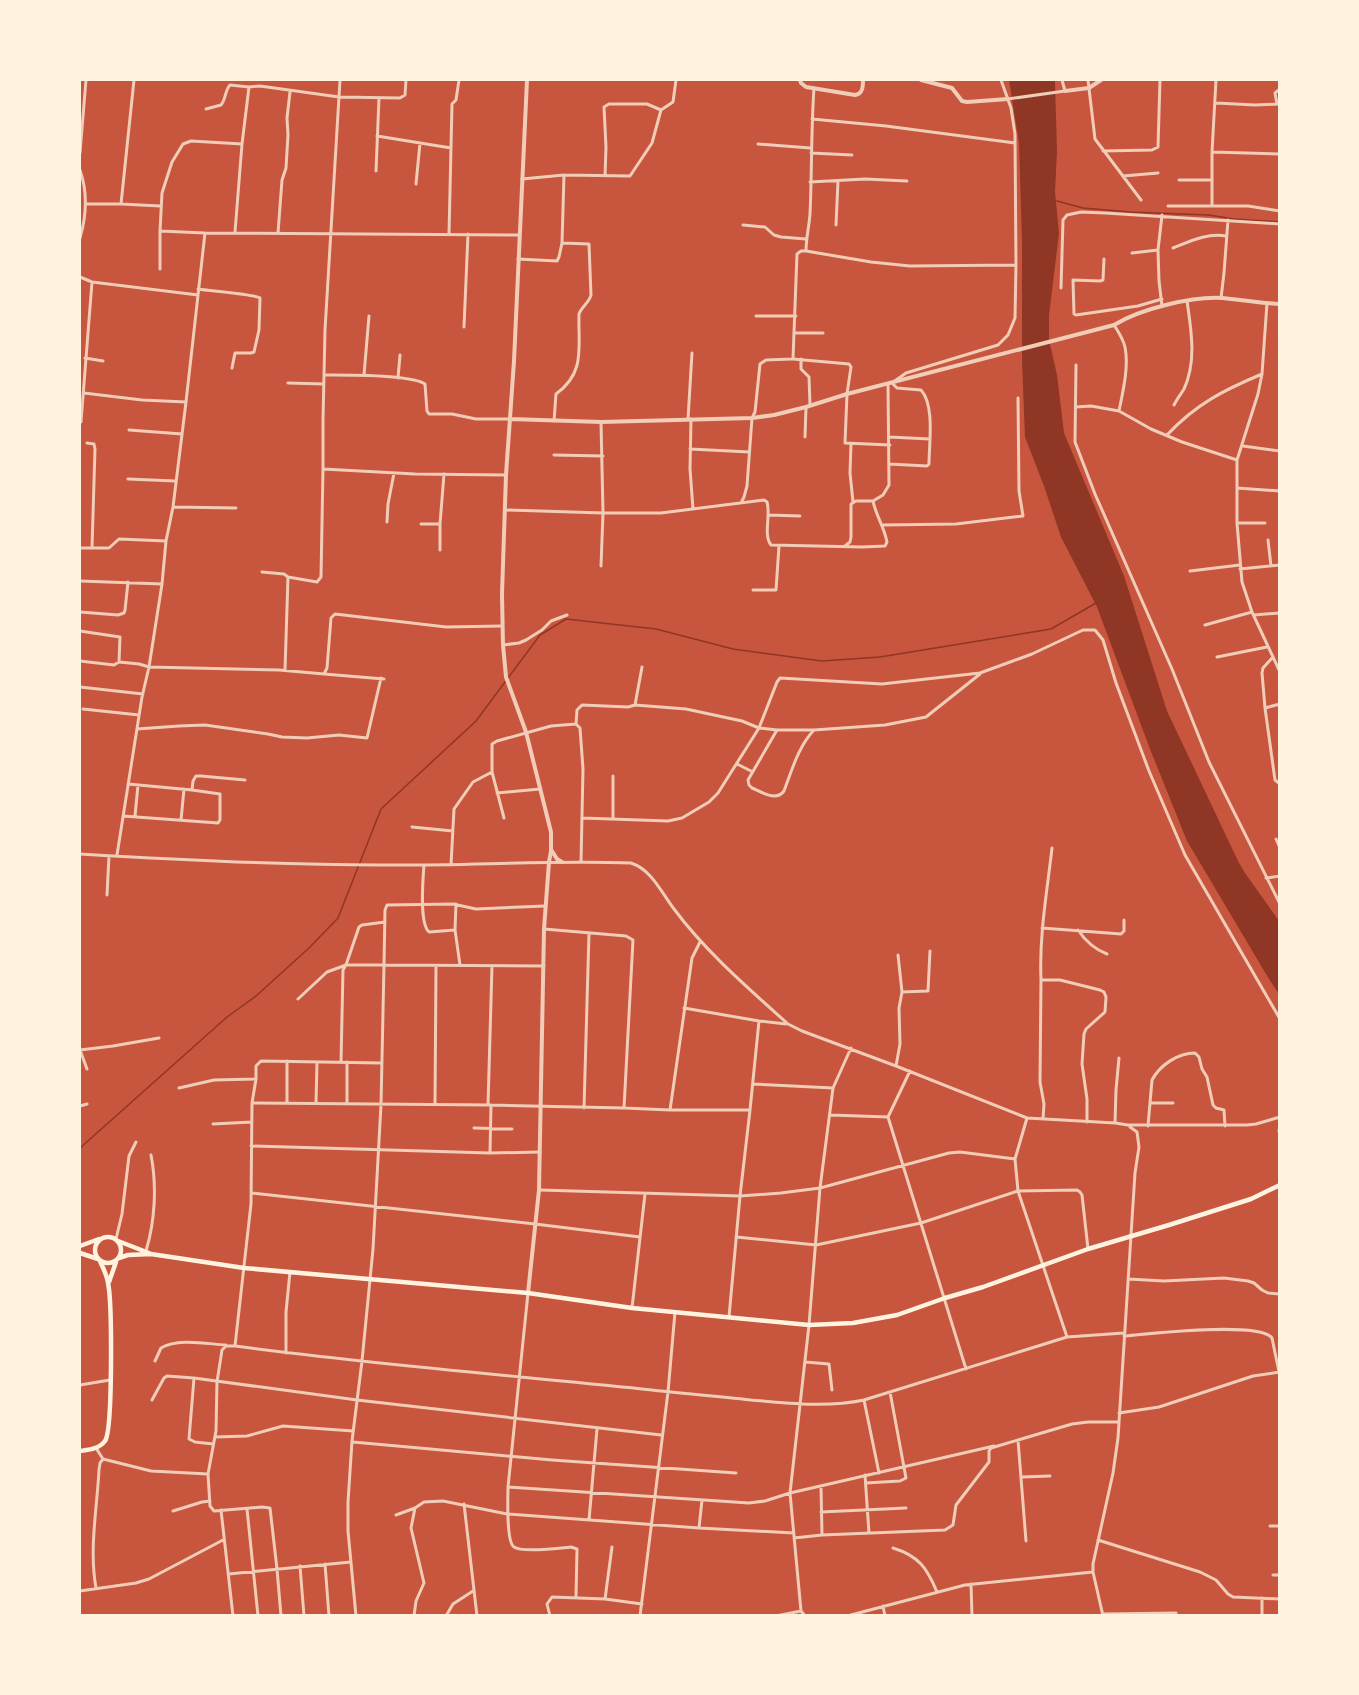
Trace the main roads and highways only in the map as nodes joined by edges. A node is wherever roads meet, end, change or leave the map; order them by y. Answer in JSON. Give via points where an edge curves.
{"nodes":[{"id":1,"x":1280,"y":1185,"type":"edge"},
{"id":2,"x":99,"y":1239,"type":"junction"},
{"id":3,"x":117,"y":1240,"type":"junction"},
{"id":4,"x":80,"y":1246,"type":"edge"},
{"id":5,"x":148,"y":1252,"type":"junction"},
{"id":6,"x":80,"y":1253,"type":"edge"},
{"id":7,"x":118,"y":1259,"type":"junction"},
{"id":8,"x":99,"y":1260,"type":"junction"},
{"id":9,"x":109,"y":1285,"type":"junction"},
{"id":10,"x":80,"y":1451,"type":"edge"}],
"edges":[{"from":1,"to":5,"type":"main road","via":[[1251,1199],[1088,1249],[897,1315],[853,1323],[809,1325],[632,1308],[528,1293],[244,1268]]},
{"from":2,"to":3,"type":"main road","via":[[107,1236]]},
{"from":2,"to":4,"type":"main road"},
{"from":2,"to":8,"type":"main road","via":[[94,1251]]},
{"from":3,"to":5,"type":"main road"},
{"from":3,"to":7,"type":"main road","via":[[121,1247]]},
{"from":5,"to":7,"type":"main road"},
{"from":6,"to":8,"type":"main road"},
{"from":7,"to":8,"type":"main road","via":[[111,1263]]},
{"from":7,"to":9,"type":"main road"},
{"from":8,"to":9,"type":"main road"},
{"from":9,"to":10,"type":"main road","via":[[108,1434],[96,1448]]}]}
